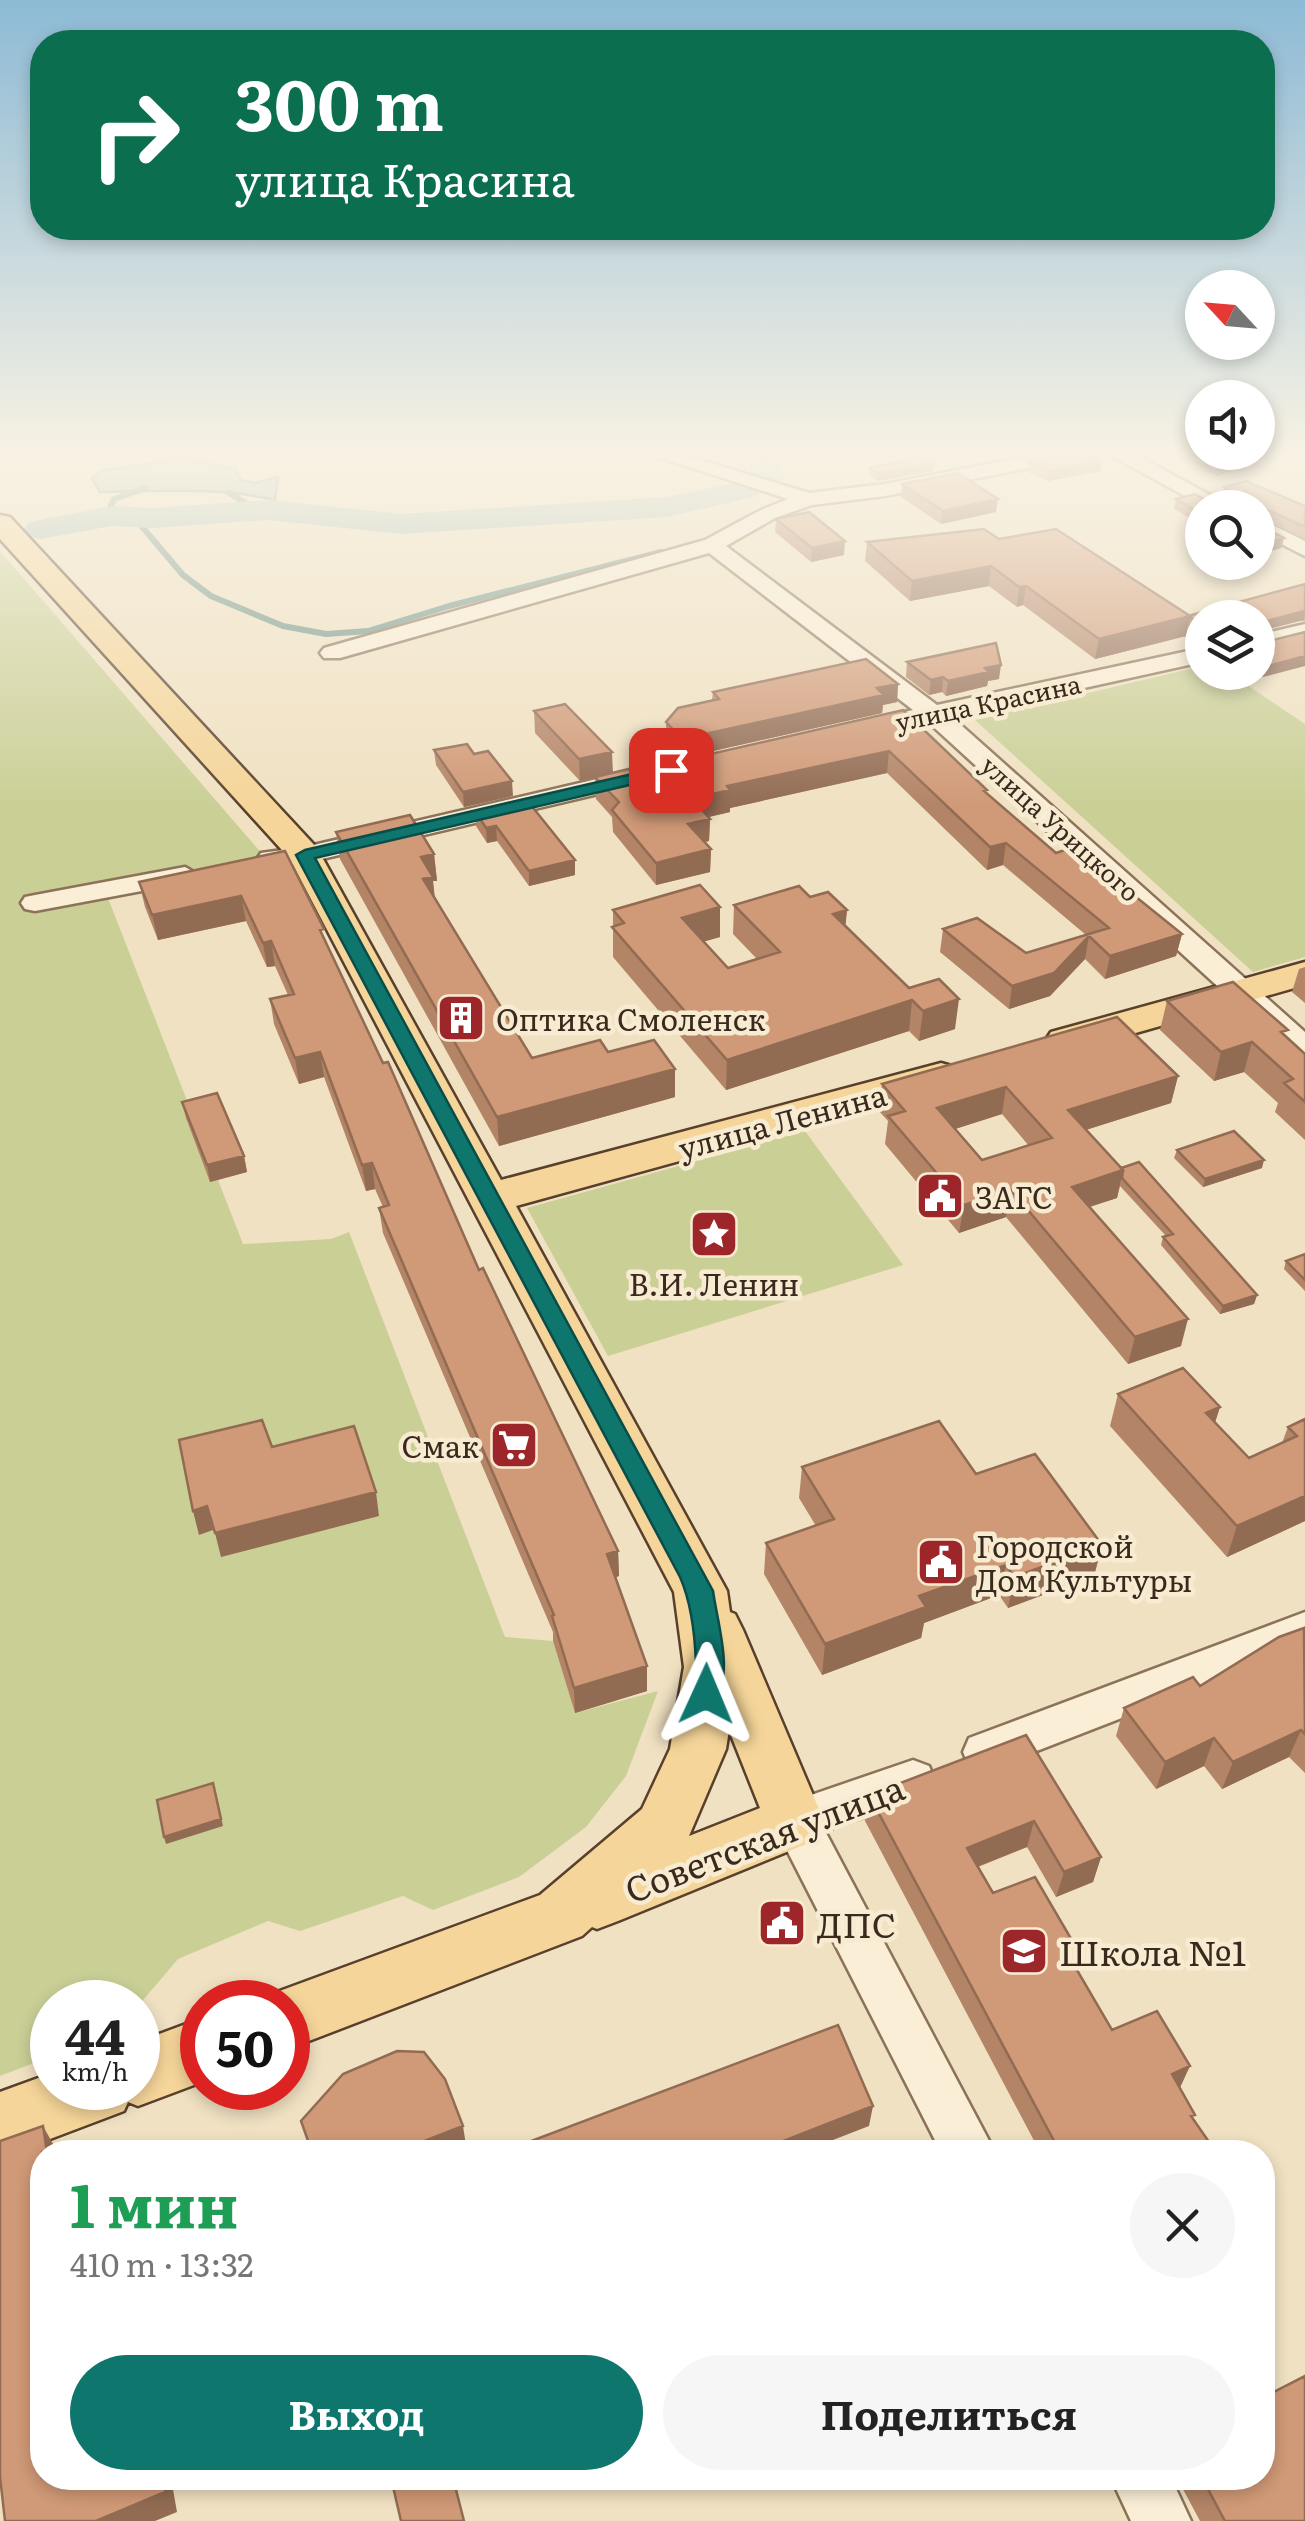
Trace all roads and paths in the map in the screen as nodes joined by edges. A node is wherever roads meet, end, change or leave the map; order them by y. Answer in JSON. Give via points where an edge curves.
{"nodes":[{"id":1,"x":46,"y":574,"type":"edge"},
{"id":2,"x":612,"y":574,"type":"edge"},
{"id":3,"x":745,"y":574,"type":"edge"},
{"id":4,"x":1305,"y":632,"type":"edge"},
{"id":5,"x":1275,"y":638,"type":"edge"},
{"id":6,"x":332,"y":653,"type":"dead end"},
{"id":7,"x":1185,"y":658,"type":"edge"},
{"id":8,"x":935,"y":715,"type":"junction"},
{"id":9,"x":837,"y":735,"type":"edge"},
{"id":10,"x":665,"y":772,"type":"edge"},
{"id":11,"x":305,"y":855,"type":"junction"},
{"id":12,"x":244,"y":864,"type":"edge"},
{"id":13,"x":206,"y":871,"type":"edge"},
{"id":14,"x":35,"y":903,"type":"dead end"},
{"id":15,"x":1305,"y":973,"type":"edge"},
{"id":16,"x":1242,"y":992,"type":"junction"},
{"id":17,"x":1305,"y":1048,"type":"edge"},
{"id":18,"x":1026,"y":1052,"type":"edge"},
{"id":19,"x":968,"y":1068,"type":"edge"},
{"id":20,"x":489,"y":1197,"type":"junction"},
{"id":21,"x":700,"y":1591,"type":"junction"},
{"id":22,"x":1305,"y":1630,"type":"edge"},
{"id":23,"x":795,"y":1821,"type":"junction"},
{"id":24,"x":560,"y":1916,"type":"junction"},
{"id":25,"x":310,"y":2010,"type":"edge"},
{"id":26,"x":41,"y":2110,"type":"edge"},
{"id":27,"x":0,"y":2125,"type":"edge"},
{"id":28,"x":963,"y":2140,"type":"edge"},
{"id":29,"x":1146,"y":2490,"type":"edge"},
{"id":30,"x":1162,"y":2521,"type":"edge"}],
"edges":[{"from":1,"to":11,"type":"main road"},
{"from":2,"to":6,"type":"street"},
{"from":3,"to":8,"type":"street","name":"улица Урицкого"},
{"from":4,"to":5,"type":"street"},
{"from":7,"to":8,"type":"street","name":"улица Красина"},
{"from":8,"to":9,"type":"street","name":"улица Красина"},
{"from":8,"to":16,"type":"street","name":"улица Урицкого"},
{"from":10,"to":11,"type":"street"},
{"from":11,"to":12,"type":"street"},
{"from":11,"to":20,"type":"main road"},
{"from":13,"to":14,"type":"street"},
{"from":15,"to":16,"type":"main road"},
{"from":16,"to":17,"type":"street","name":"улица Урицкого"},
{"from":16,"to":18,"type":"main road"},
{"from":19,"to":20,"type":"main road","name":"улица Ленина"},
{"from":20,"to":21,"type":"main road"},
{"from":21,"to":23,"type":"main road"},
{"from":21,"to":24,"type":"main road","name":"Советская улица","via":[[711,1667],[698,1749],[664,1828]]},
{"from":22,"to":23,"type":"street","name":"Советская улица"},
{"from":23,"to":24,"type":"main road","name":"Советская улица"},
{"from":23,"to":28,"type":"street"},
{"from":24,"to":25,"type":"main road","name":"Советская улица"},
{"from":26,"to":27,"type":"main road"},
{"from":29,"to":30,"type":"street"}]}
